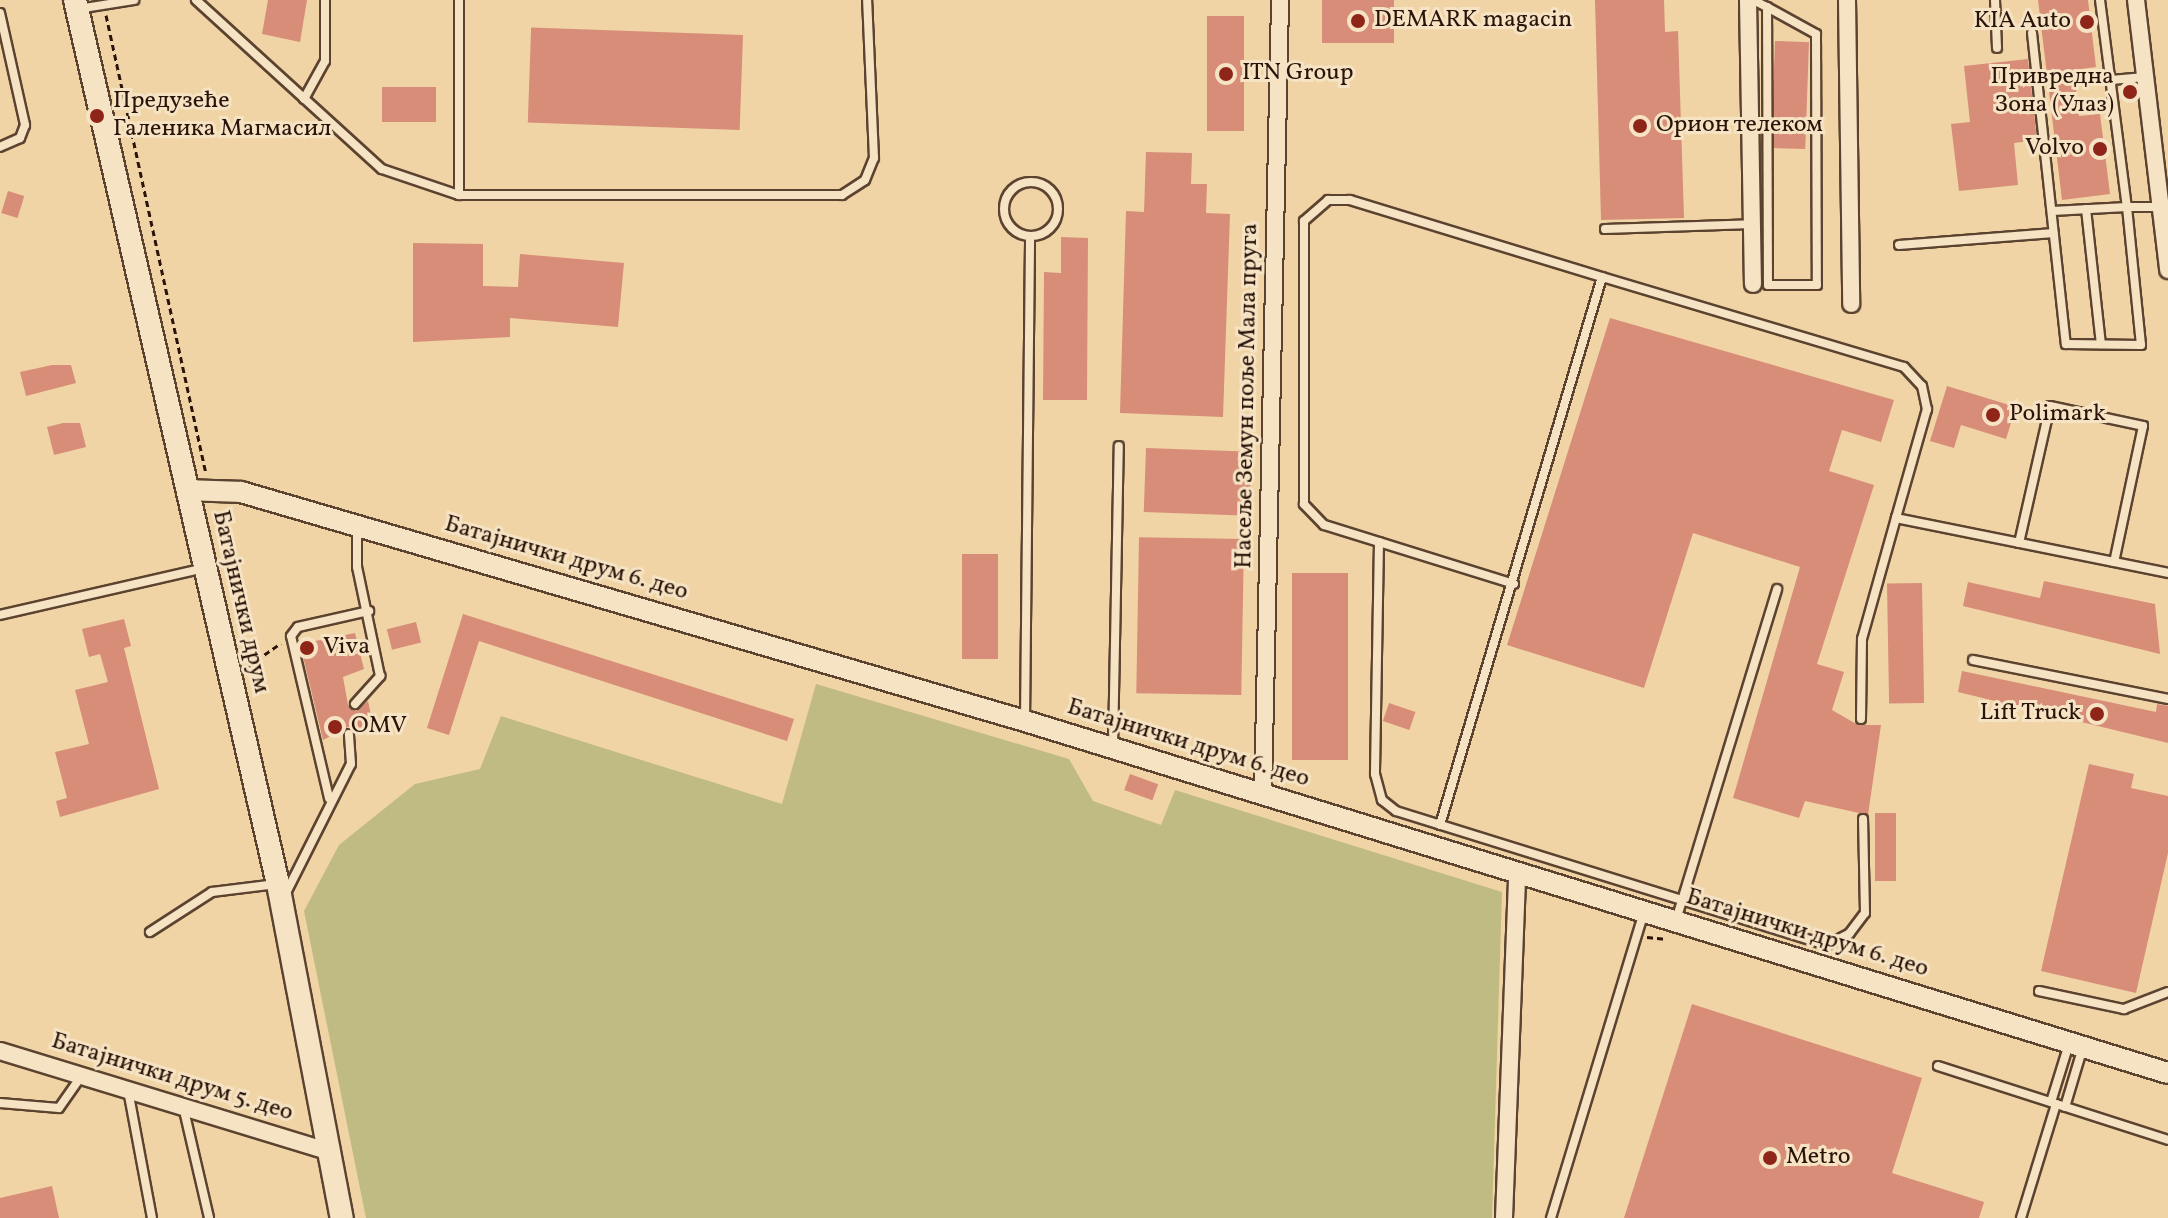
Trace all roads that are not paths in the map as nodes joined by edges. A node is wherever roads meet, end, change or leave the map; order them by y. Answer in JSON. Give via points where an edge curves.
{"nodes":[{"id":1,"x":134,"y":0,"type":"edge"},
{"id":2,"x":196,"y":0,"type":"edge"},
{"id":3,"x":325,"y":0,"type":"edge"},
{"id":4,"x":459,"y":0,"type":"edge"},
{"id":5,"x":867,"y":0,"type":"edge"},
{"id":6,"x":1280,"y":0,"type":"edge"},
{"id":7,"x":1751,"y":0,"type":"edge"},
{"id":8,"x":1847,"y":0,"type":"edge"},
{"id":9,"x":1995,"y":0,"type":"edge"},
{"id":10,"x":2100,"y":0,"type":"edge"},
{"id":11,"x":2136,"y":0,"type":"edge"},
{"id":12,"x":76,"y":5,"type":"edge"},
{"id":13,"x":1767,"y":7,"type":"junction"},
{"id":14,"x":0,"y":13,"type":"edge"},
{"id":15,"x":2032,"y":33,"type":"dead end"},
{"id":16,"x":1997,"y":48,"type":"dead end"},
{"id":17,"x":2145,"y":77,"type":"junction"},
{"id":18,"x":2111,"y":80,"type":"junction"},
{"id":19,"x":304,"y":99,"type":"junction"},
{"id":20,"x":0,"y":147,"type":"edge"},
{"id":21,"x":459,"y":195,"type":"junction"},
{"id":22,"x":2127,"y":207,"type":"junction"},
{"id":23,"x":2159,"y":207,"type":"junction"},
{"id":24,"x":2086,"y":209,"type":"junction"},
{"id":25,"x":2052,"y":211,"type":"junction"},
{"id":26,"x":1752,"y":224,"type":"junction"},
{"id":27,"x":1605,"y":229,"type":"dead end"},
{"id":28,"x":2054,"y":233,"type":"junction"},
{"id":29,"x":1030,"y":236,"type":"junction"},
{"id":30,"x":1899,"y":245,"type":"dead end"},
{"id":31,"x":2168,"y":270,"type":"edge"},
{"id":32,"x":1602,"y":277,"type":"junction"},
{"id":33,"x":1753,"y":284,"type":"dead end"},
{"id":34,"x":1851,"y":304,"type":"dead end"},
{"id":35,"x":2101,"y":344,"type":"junction"},
{"id":36,"x":1119,"y":446,"type":"dead end"},
{"id":37,"x":198,"y":489,"type":"junction"},
{"id":38,"x":1896,"y":518,"type":"junction"},
{"id":39,"x":357,"y":526,"type":"junction"},
{"id":40,"x":1379,"y":542,"type":"junction"},
{"id":41,"x":2019,"y":543,"type":"junction"},
{"id":42,"x":2114,"y":562,"type":"junction"},
{"id":43,"x":206,"y":568,"type":"junction"},
{"id":44,"x":2168,"y":573,"type":"edge"},
{"id":45,"x":1514,"y":584,"type":"junction"},
{"id":46,"x":1777,"y":589,"type":"dead end"},
{"id":47,"x":369,"y":611,"type":"junction"},
{"id":48,"x":0,"y":615,"type":"edge"},
{"id":49,"x":1973,"y":660,"type":"dead end"},
{"id":50,"x":2168,"y":699,"type":"edge"},
{"id":51,"x":355,"y":704,"type":"dead end"},
{"id":52,"x":1861,"y":719,"type":"dead end"},
{"id":53,"x":1025,"y":721,"type":"junction"},
{"id":54,"x":349,"y":734,"type":"dead end"},
{"id":55,"x":1113,"y":748,"type":"junction"},
{"id":56,"x":1263,"y":794,"type":"junction"},
{"id":57,"x":329,"y":798,"type":"junction"},
{"id":58,"x":1863,"y":819,"type":"dead end"},
{"id":59,"x":1440,"y":825,"type":"junction"},
{"id":60,"x":1517,"y":872,"type":"junction"},
{"id":61,"x":280,"y":894,"type":"junction"},
{"id":62,"x":1683,"y":900,"type":"junction"},
{"id":63,"x":1644,"y":911,"type":"junction"},
{"id":64,"x":1676,"y":921,"type":"junction"},
{"id":65,"x":150,"y":932,"type":"dead end"},
{"id":66,"x":2039,"y":991,"type":"dead end"},
{"id":67,"x":2168,"y":992,"type":"edge"},
{"id":68,"x":2076,"y":1045,"type":"junction"},
{"id":69,"x":0,"y":1051,"type":"edge"},
{"id":70,"x":1938,"y":1066,"type":"dead end"},
{"id":71,"x":2168,"y":1073,"type":"edge"},
{"id":72,"x":81,"y":1076,"type":"junction"},
{"id":73,"x":128,"y":1090,"type":"junction"},
{"id":74,"x":0,"y":1103,"type":"edge"},
{"id":75,"x":2057,"y":1104,"type":"junction"},
{"id":76,"x":183,"y":1106,"type":"junction"},
{"id":77,"x":2168,"y":1140,"type":"edge"},
{"id":78,"x":331,"y":1152,"type":"junction"},
{"id":79,"x":152,"y":1218,"type":"edge"},
{"id":80,"x":209,"y":1218,"type":"edge"},
{"id":81,"x":342,"y":1218,"type":"edge"},
{"id":82,"x":1504,"y":1218,"type":"edge"},
{"id":83,"x":1551,"y":1218,"type":"edge"},
{"id":84,"x":2021,"y":1218,"type":"edge"}],
"edges":[{"from":1,"to":12,"type":"lane"},
{"from":2,"to":19,"type":"lane"},
{"from":3,"to":19,"type":"lane","via":[[325,61]]},
{"from":4,"to":21,"type":"lane"},
{"from":5,"to":21,"type":"lane","via":[[874,158],[865,180],[842,195]]},
{"from":6,"to":56,"type":"street","name":"Насеље Земун поље Мала пруга"},
{"from":7,"to":13,"type":"lane"},
{"from":7,"to":26,"type":"street"},
{"from":8,"to":34,"type":"street"},
{"from":9,"to":16,"type":"lane"},
{"from":10,"to":18,"type":"lane"},
{"from":11,"to":17,"type":"street"},
{"from":12,"to":37,"type":"main road","name":"Батајнички друм"},
{"from":13,"to":13,"type":"lane","via":[[1816,34],[1817,285],[1768,285]]},
{"from":14,"to":20,"type":"lane","via":[[25,125],[20,138]]},
{"from":15,"to":25,"type":"lane"},
{"from":17,"to":18,"type":"lane"},
{"from":17,"to":23,"type":"street"},
{"from":18,"to":22,"type":"lane"},
{"from":19,"to":21,"type":"lane","via":[[382,169]]},
{"from":22,"to":23,"type":"lane"},
{"from":22,"to":24,"type":"lane"},
{"from":22,"to":35,"type":"lane","via":[[2141,345]]},
{"from":23,"to":31,"type":"street"},
{"from":24,"to":25,"type":"lane"},
{"from":24,"to":35,"type":"lane"},
{"from":25,"to":28,"type":"lane"},
{"from":26,"to":27,"type":"lane"},
{"from":26,"to":33,"type":"street"},
{"from":28,"to":30,"type":"lane"},
{"from":28,"to":35,"type":"lane","via":[[2066,344]]},
{"from":29,"to":29,"type":"lane","via":[[1013,230],[1005,214],[1008,196],[1030,182],[1053,193],[1058,209],[1053,226]]},
{"from":29,"to":53,"type":"lane"},
{"from":32,"to":38,"type":"lane","via":[[1904,367],[1922,386],[1927,409]]},
{"from":32,"to":40,"type":"lane","via":[[1350,200],[1328,200],[1309,214],[1301,249],[1304,504],[1324,525]]},
{"from":32,"to":45,"type":"lane"},
{"from":36,"to":55,"type":"lane"},
{"from":37,"to":39,"type":"street","name":"Батајнички друм 6. део"},
{"from":37,"to":43,"type":"main road","name":"Батајнички друм"},
{"from":38,"to":41,"type":"lane"},
{"from":38,"to":52,"type":"lane","via":[[1862,639]]},
{"from":39,"to":47,"type":"lane","via":[[357,567]]},
{"from":39,"to":53,"type":"street","name":"Батајнички друм 6. део"},
{"from":40,"to":45,"type":"lane"},
{"from":40,"to":59,"type":"lane","via":[[1377,789],[1396,811]]},
{"from":41,"to":42,"type":"lane"},
{"from":41,"to":42,"type":"lane","via":[[2050,406],[2143,426]]},
{"from":42,"to":44,"type":"lane"},
{"from":43,"to":48,"type":"lane"},
{"from":43,"to":61,"type":"main road","name":"Батајнички друм"},
{"from":45,"to":59,"type":"lane"},
{"from":46,"to":62,"type":"lane"},
{"from":47,"to":51,"type":"lane","via":[[380,676]]},
{"from":47,"to":57,"type":"lane","via":[[298,627],[291,636]]},
{"from":49,"to":50,"type":"lane"},
{"from":53,"to":55,"type":"street","name":"Батајнички друм 6. део"},
{"from":54,"to":57,"type":"lane","via":[[351,764]]},
{"from":55,"to":56,"type":"street","name":"Батајнички друм 6. део"},
{"from":56,"to":60,"type":"street","name":"Батајнички друм 6. део"},
{"from":57,"to":61,"type":"lane"},
{"from":58,"to":62,"type":"lane","via":[[1865,913],[1837,941],[1827,945]]},
{"from":59,"to":62,"type":"lane"},
{"from":60,"to":63,"type":"street","name":"Батајнички друм 6. део"},
{"from":60,"to":82,"type":"street"},
{"from":61,"to":65,"type":"lane","via":[[212,892]]},
{"from":61,"to":78,"type":"main road","name":"Батајнички друм"},
{"from":62,"to":64,"type":"lane"},
{"from":63,"to":64,"type":"street","name":"Батајнички друм 6. део"},
{"from":63,"to":83,"type":"lane"},
{"from":64,"to":68,"type":"street","name":"Батајнички друм 6. део"},
{"from":66,"to":67,"type":"lane","via":[[2124,1009]]},
{"from":68,"to":71,"type":"street","name":"Батајнички друм 6. део"},
{"from":68,"to":75,"type":"lane"},
{"from":68,"to":75,"type":"lane"},
{"from":69,"to":72,"type":"street","name":"Батајнички друм 5. део"},
{"from":70,"to":75,"type":"lane"},
{"from":72,"to":73,"type":"street","name":"Батајнички друм 5. део"},
{"from":72,"to":74,"type":"lane","via":[[59,1108]]},
{"from":73,"to":76,"type":"street","name":"Батајнички друм 5. део"},
{"from":73,"to":79,"type":"lane"},
{"from":75,"to":77,"type":"lane"},
{"from":75,"to":84,"type":"lane"},
{"from":76,"to":78,"type":"street","name":"Батајнички друм 5. део"},
{"from":76,"to":80,"type":"lane"},
{"from":78,"to":81,"type":"main road","name":"Батајнички друм"}]}
